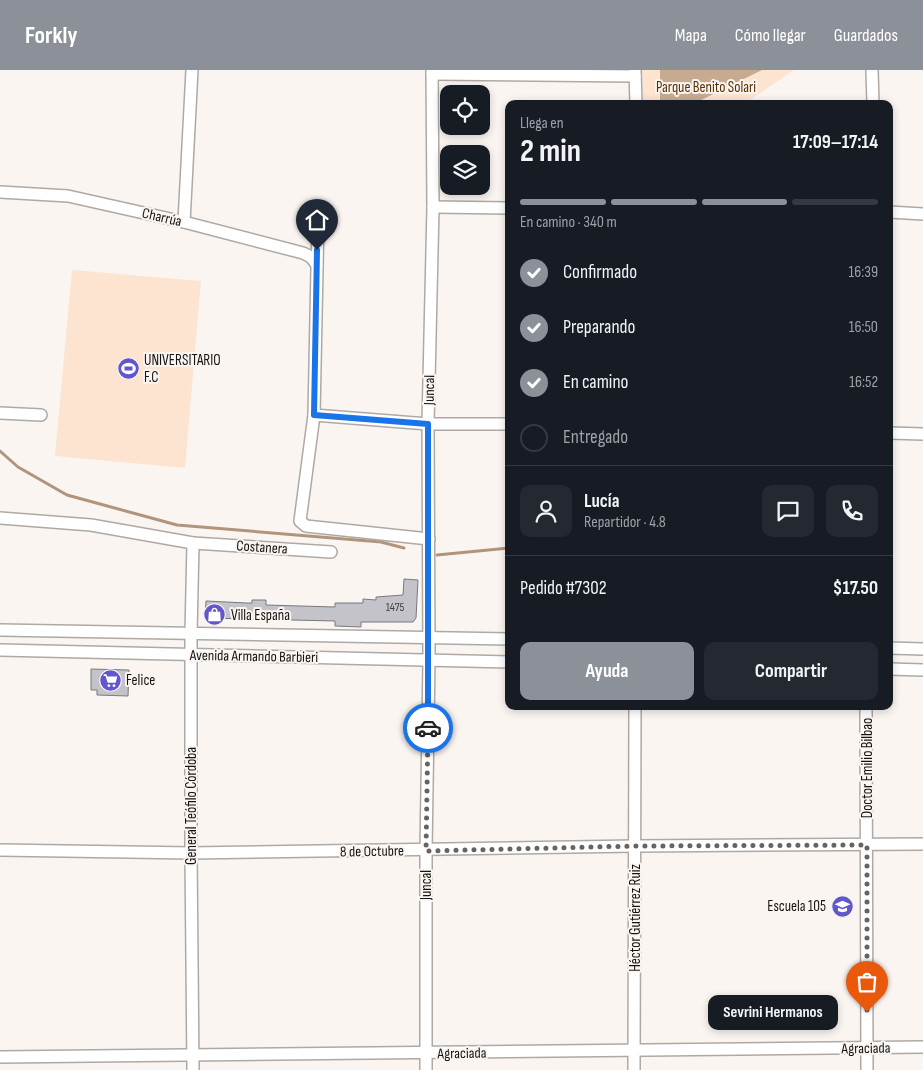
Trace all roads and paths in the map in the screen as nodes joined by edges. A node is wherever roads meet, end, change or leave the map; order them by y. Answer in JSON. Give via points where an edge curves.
{"nodes":[{"id":1,"x":192,"y":70,"type":"edge"},
{"id":2,"x":872,"y":70,"type":"edge"},
{"id":3,"x":432,"y":72,"type":"edge"},
{"id":4,"x":536,"y":73,"type":"edge"},
{"id":5,"x":635,"y":73,"type":"edge"},
{"id":6,"x":636,"y":100,"type":"edge"},
{"id":7,"x":873,"y":100,"type":"edge"},
{"id":8,"x":0,"y":192,"type":"edge"},
{"id":9,"x":433,"y":207,"type":"junction"},
{"id":10,"x":505,"y":208,"type":"edge"},
{"id":11,"x":893,"y":212,"type":"edge"},
{"id":12,"x":923,"y":214,"type":"edge"},
{"id":13,"x":318,"y":219,"type":"dead end"},
{"id":14,"x":184,"y":222,"type":"junction"},
{"id":15,"x":317,"y":266,"type":"junction"},
{"id":16,"x":0,"y":413,"type":"edge"},
{"id":17,"x":40,"y":415,"type":"dead end"},
{"id":18,"x":314,"y":415,"type":"junction"},
{"id":19,"x":428,"y":424,"type":"junction"},
{"id":20,"x":505,"y":424,"type":"edge"},
{"id":21,"x":893,"y":433,"type":"edge"},
{"id":22,"x":923,"y":434,"type":"edge"},
{"id":23,"x":0,"y":518,"type":"edge"},
{"id":24,"x":429,"y":538,"type":"junction"},
{"id":25,"x":193,"y":542,"type":"junction"},
{"id":26,"x":331,"y":552,"type":"dead end"},
{"id":27,"x":0,"y":630,"type":"edge"},
{"id":28,"x":191,"y":634,"type":"junction"},
{"id":29,"x":429,"y":638,"type":"junction"},
{"id":30,"x":505,"y":640,"type":"edge"},
{"id":31,"x":893,"y":648,"type":"edge"},
{"id":32,"x":923,"y":649,"type":"edge"},
{"id":33,"x":0,"y":650,"type":"edge"},
{"id":34,"x":191,"y":654,"type":"junction"},
{"id":35,"x":430,"y":660,"type":"junction"},
{"id":36,"x":505,"y":662,"type":"edge"},
{"id":37,"x":893,"y":669,"type":"edge"},
{"id":38,"x":923,"y":670,"type":"edge"},
{"id":39,"x":635,"y":710,"type":"edge"},
{"id":40,"x":866,"y":710,"type":"edge"},
{"id":41,"x":923,"y":844,"type":"edge"},
{"id":42,"x":867,"y":845,"type":"junction"},
{"id":43,"x":635,"y":846,"type":"junction"},
{"id":44,"x":0,"y":850,"type":"edge"},
{"id":45,"x":426,"y":851,"type":"junction"},
{"id":46,"x":191,"y":853,"type":"junction"},
{"id":47,"x":923,"y":1047,"type":"edge"},
{"id":48,"x":867,"y":1049,"type":"junction"},
{"id":49,"x":634,"y":1051,"type":"junction"},
{"id":50,"x":426,"y":1053,"type":"junction"},
{"id":51,"x":194,"y":1056,"type":"junction"},
{"id":52,"x":0,"y":1057,"type":"edge"},
{"id":53,"x":193,"y":1070,"type":"edge"},
{"id":54,"x":426,"y":1070,"type":"edge"},
{"id":55,"x":634,"y":1070,"type":"edge"},
{"id":56,"x":866,"y":1070,"type":"edge"}],
"edges":[{"from":1,"to":14,"type":"street"},
{"from":2,"to":7,"type":"street"},
{"from":3,"to":4,"type":"street"},
{"from":3,"to":9,"type":"street","name":"Juncal"},
{"from":4,"to":5,"type":"street"},
{"from":5,"to":6,"type":"street"},
{"from":8,"to":14,"type":"street","name":"Charrúa","via":[[68,196]]},
{"from":9,"to":10,"type":"street"},
{"from":9,"to":19,"type":"street","name":"Juncal"},
{"from":11,"to":12,"type":"street"},
{"from":13,"to":15,"type":"street"},
{"from":14,"to":15,"type":"street","name":"Charrúa","via":[[303,253],[311,257]]},
{"from":15,"to":18,"type":"street"},
{"from":16,"to":17,"type":"street"},
{"from":18,"to":19,"type":"street"},
{"from":18,"to":24,"type":"street","via":[[300,521],[306,526]]},
{"from":19,"to":20,"type":"street"},
{"from":19,"to":24,"type":"street","name":"Juncal"},
{"from":21,"to":22,"type":"street"},
{"from":23,"to":25,"type":"street","name":"Costanera","via":[[91,525]]},
{"from":24,"to":29,"type":"street","name":"Juncal"},
{"from":25,"to":26,"type":"street","name":"Costanera"},
{"from":25,"to":28,"type":"street","name":"General Teófilo Córdoba"},
{"from":27,"to":28,"type":"street","name":"Avenida Armando Barbieri"},
{"from":28,"to":29,"type":"street","name":"Avenida Armando Barbieri"},
{"from":28,"to":34,"type":"street","name":"General Teófilo Córdoba"},
{"from":29,"to":30,"type":"street","name":"Avenida Armando Barbieri"},
{"from":29,"to":35,"type":"street","name":"Juncal"},
{"from":31,"to":32,"type":"street"},
{"from":33,"to":34,"type":"street","name":"Avenida Armando Barbieri"},
{"from":34,"to":35,"type":"street","name":"Avenida Armando Barbieri"},
{"from":34,"to":46,"type":"street","name":"General Teófilo Córdoba"},
{"from":35,"to":36,"type":"street","name":"Avenida Armando Barbieri"},
{"from":35,"to":45,"type":"street","name":"Juncal"},
{"from":37,"to":38,"type":"street"},
{"from":39,"to":43,"type":"street","name":"Héctor Gutiérrez Ruiz"},
{"from":40,"to":42,"type":"street","name":"Doctor Emilio Bilbao"},
{"from":41,"to":42,"type":"street","name":"8 de Octubre"},
{"from":42,"to":43,"type":"street","name":"8 de Octubre"},
{"from":42,"to":48,"type":"street","name":"Doctor Emilio Bilbao"},
{"from":43,"to":45,"type":"street","name":"8 de Octubre"},
{"from":43,"to":49,"type":"street","name":"Héctor Gutiérrez Ruiz"},
{"from":44,"to":46,"type":"street","name":"8 de Octubre"},
{"from":45,"to":46,"type":"street","name":"8 de Octubre"},
{"from":45,"to":50,"type":"street","name":"Juncal"},
{"from":46,"to":51,"type":"street","name":"General Teófilo Córdoba"},
{"from":47,"to":48,"type":"street","name":"Agraciada"},
{"from":48,"to":49,"type":"street","name":"Agraciada"},
{"from":48,"to":56,"type":"street","name":"Doctor Emilio Bilbao"},
{"from":49,"to":50,"type":"street","name":"Agraciada"},
{"from":49,"to":55,"type":"street","name":"Héctor Gutiérrez Ruiz"},
{"from":50,"to":51,"type":"street","name":"Agraciada"},
{"from":50,"to":54,"type":"street","name":"Juncal"},
{"from":51,"to":52,"type":"street","name":"Agraciada"},
{"from":51,"to":53,"type":"street","name":"General Teófilo Córdoba"}]}
